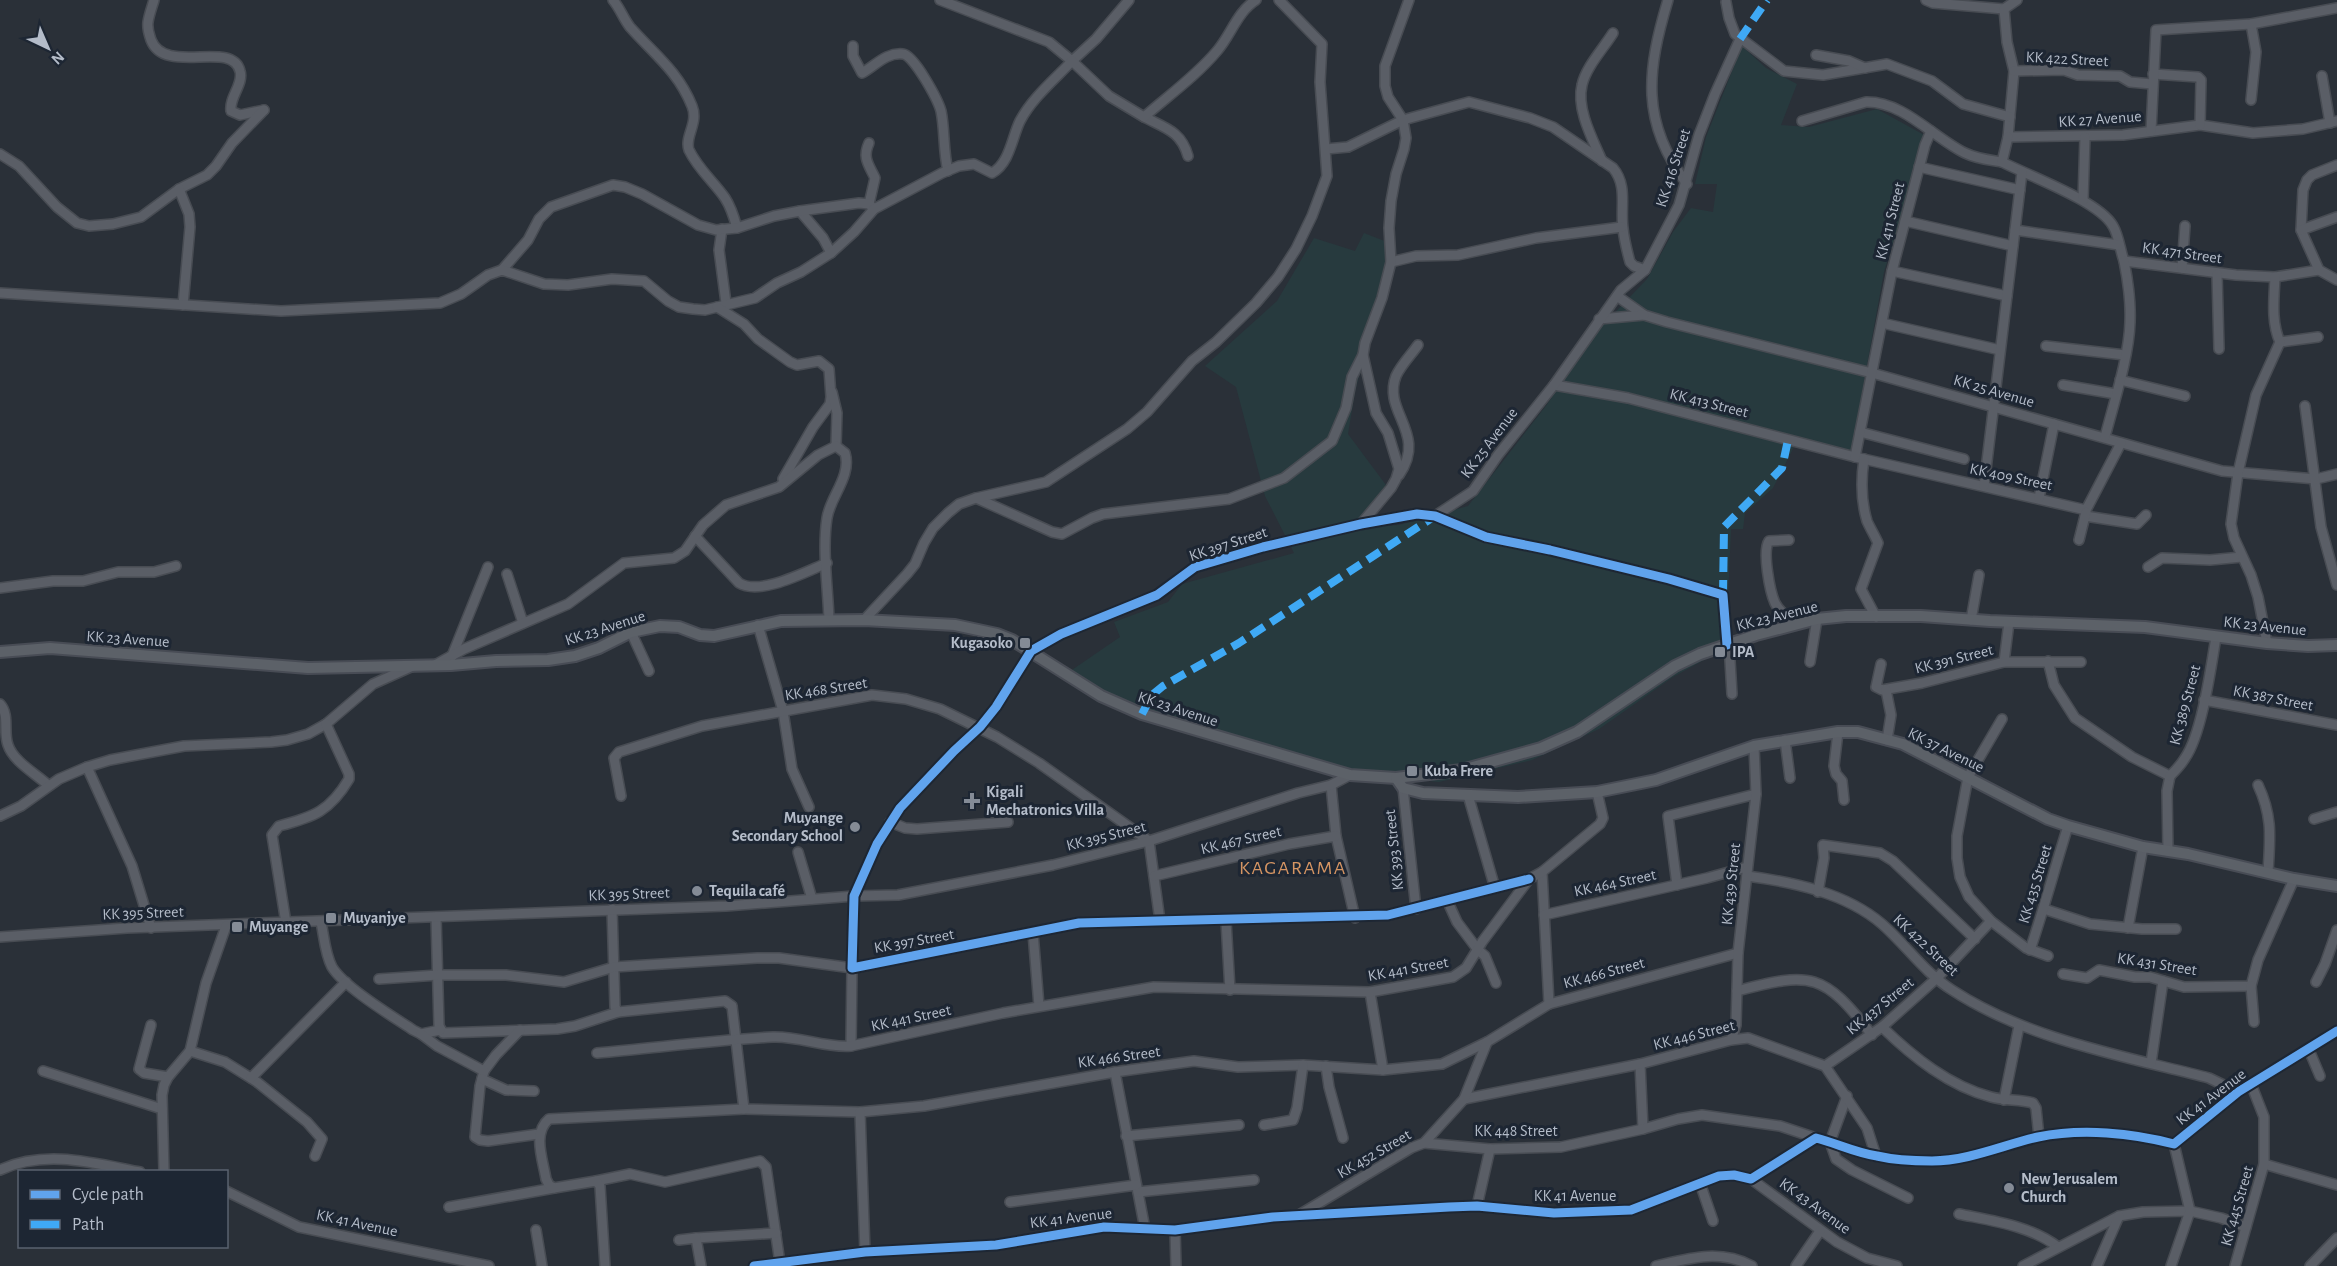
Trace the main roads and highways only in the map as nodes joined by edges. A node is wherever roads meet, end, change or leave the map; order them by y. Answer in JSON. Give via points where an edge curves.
{"nodes":[{"id":1,"x":2337,"y":645,"type":"edge"},
{"id":2,"x":0,"y":652,"type":"edge"},
{"id":3,"x":1400,"y":783,"type":"junction"},
{"id":4,"x":2337,"y":886,"type":"edge"}],
"edges":[{"from":1,"to":3,"type":"main road","name":"KK 23 Avenue","via":[[2267,643],[2145,627],[1921,616],[1846,616],[1795,623],[1675,666],[1577,732],[1540,748]]},
{"from":2,"to":3,"type":"main road","name":"KK 23 Avenue","via":[[50,648],[308,668],[413,666],[549,660],[599,648],[631,632],[660,626],[714,636],[781,621],[955,625],[997,634],[1101,696],[1142,714],[1350,774]]},
{"from":3,"to":4,"type":"main road","name":"KK 37 Avenue","via":[[1423,793],[1518,797],[1597,792],[1656,780],[1754,746],[1858,732],[1903,744],[2068,826],[2143,847]]}]}
